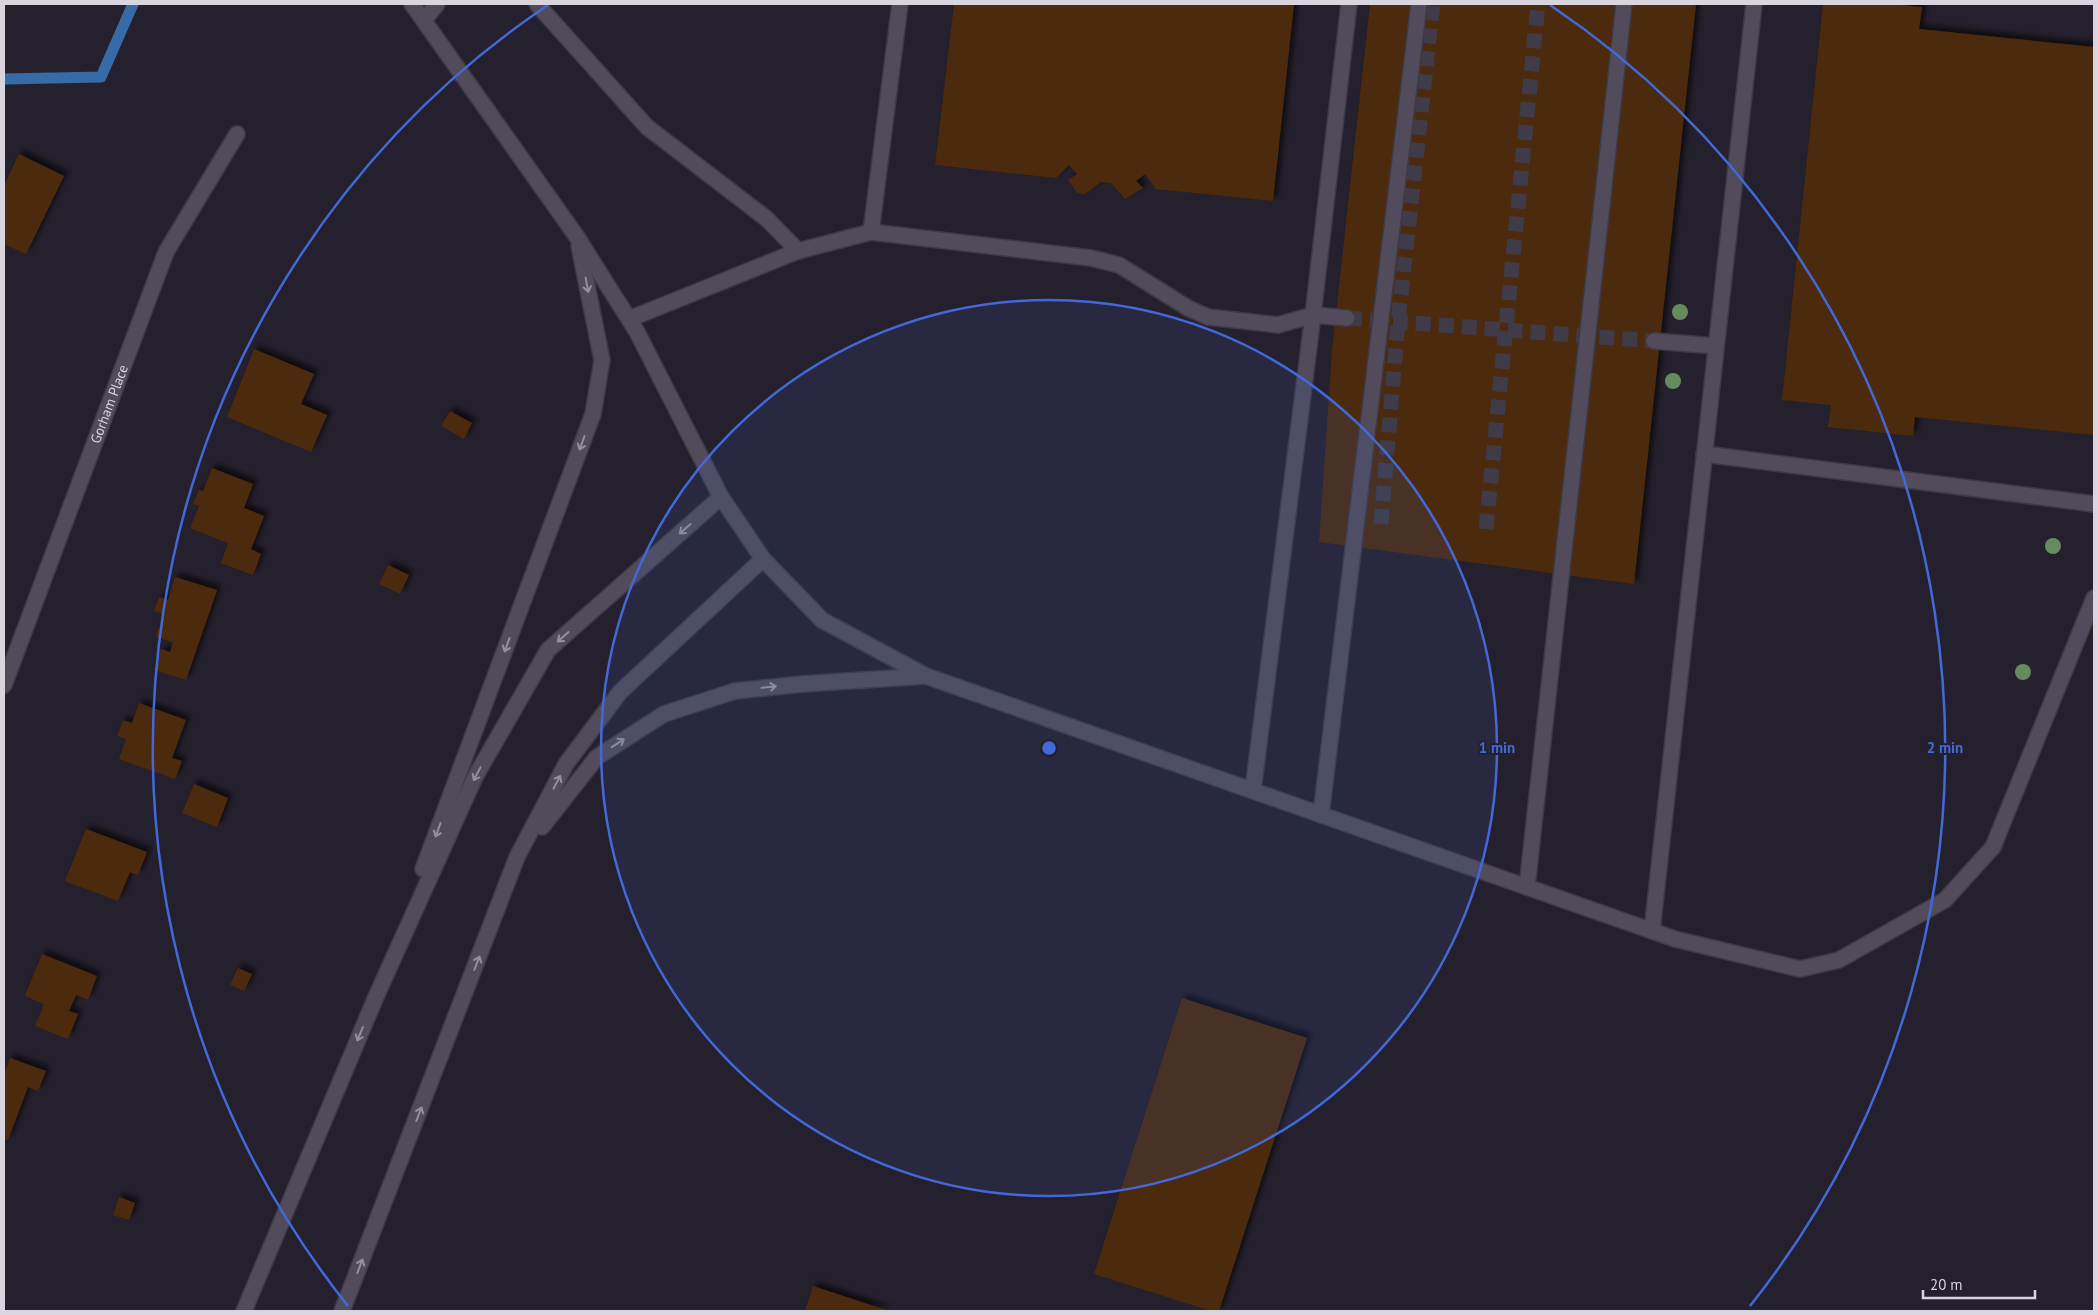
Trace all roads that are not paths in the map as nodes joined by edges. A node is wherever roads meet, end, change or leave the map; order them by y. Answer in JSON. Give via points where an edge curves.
{"nodes":[{"id":1,"x":412,"y":4,"type":"edge"},
{"id":2,"x":436,"y":4,"type":"edge"},
{"id":3,"x":537,"y":4,"type":"edge"},
{"id":4,"x":900,"y":4,"type":"edge"},
{"id":5,"x":1349,"y":4,"type":"edge"},
{"id":6,"x":1419,"y":4,"type":"edge"},
{"id":7,"x":1624,"y":4,"type":"edge"},
{"id":8,"x":1754,"y":4,"type":"edge"},
{"id":9,"x":424,"y":20,"type":"junction"},
{"id":10,"x":237,"y":134,"type":"dead end"},
{"id":11,"x":871,"y":232,"type":"junction"},
{"id":12,"x":577,"y":237,"type":"junction"},
{"id":13,"x":798,"y":251,"type":"junction"},
{"id":14,"x":1313,"y":315,"type":"junction"},
{"id":15,"x":1347,"y":318,"type":"tunnel mouth"},
{"id":16,"x":629,"y":320,"type":"junction"},
{"id":17,"x":1654,"y":341,"type":"tunnel mouth"},
{"id":18,"x":1716,"y":346,"type":"junction"},
{"id":19,"x":1704,"y":454,"type":"junction"},
{"id":20,"x":721,"y":497,"type":"junction"},
{"id":21,"x":2094,"y":504,"type":"edge"},
{"id":22,"x":763,"y":559,"type":"junction"},
{"id":23,"x":2094,"y":598,"type":"edge"},
{"id":24,"x":926,"y":676,"type":"junction"},
{"id":25,"x":4,"y":684,"type":"edge"},
{"id":26,"x":1253,"y":790,"type":"junction"},
{"id":27,"x":1321,"y":815,"type":"junction"},
{"id":28,"x":518,"y":857,"type":"junction"},
{"id":29,"x":1527,"y":887,"type":"junction"},
{"id":30,"x":1652,"y":931,"type":"junction"},
{"id":31,"x":375,"y":999,"type":"junction"},
{"id":32,"x":244,"y":1311,"type":"edge"},
{"id":33,"x":342,"y":1311,"type":"edge"}],
"edges":[{"from":1,"to":9,"type":"street"},
{"from":2,"to":9,"type":"street"},
{"from":3,"to":13,"type":"street","via":[[647,127],[767,219]]},
{"from":4,"to":11,"type":"street"},
{"from":5,"to":14,"type":"street"},
{"from":6,"to":27,"type":"street"},
{"from":7,"to":29,"type":"street"},
{"from":8,"to":18,"type":"street"},
{"from":9,"to":12,"type":"street"},
{"from":10,"to":25,"type":"street","name":"Gorham Place","via":[[166,252]]},
{"from":11,"to":13,"type":"street"},
{"from":11,"to":14,"type":"street","via":[[1091,258],[1119,266],[1208,317],[1278,325]]},
{"from":12,"to":16,"type":"street"},
{"from":12,"to":31,"type":"street","one_way":true,"via":[[602,360],[593,414]]},
{"from":13,"to":16,"type":"street"},
{"from":14,"to":15,"type":"street"},
{"from":14,"to":26,"type":"street"},
{"from":16,"to":20,"type":"street"},
{"from":17,"to":18,"type":"street"},
{"from":18,"to":19,"type":"street"},
{"from":19,"to":21,"type":"street"},
{"from":19,"to":30,"type":"street"},
{"from":20,"to":22,"type":"street"},
{"from":20,"to":31,"type":"street","one_way":true,"via":[[548,650],[475,777]]},
{"from":22,"to":24,"type":"street","via":[[822,620]]},
{"from":28,"to":22,"type":"street","one_way":true,"via":[[566,764],[620,692]]},
{"from":23,"to":30,"type":"street","via":[[1993,847],[1944,900],[1839,960],[1800,969]]},
{"from":24,"to":26,"type":"street"},
{"from":28,"to":24,"type":"street","one_way":true,"via":[[596,757],[664,714],[735,691]]},
{"from":26,"to":27,"type":"street"},
{"from":27,"to":29,"type":"street"},
{"from":33,"to":28,"type":"street","one_way":true},
{"from":29,"to":30,"type":"street"},
{"from":31,"to":32,"type":"street","one_way":true}]}
